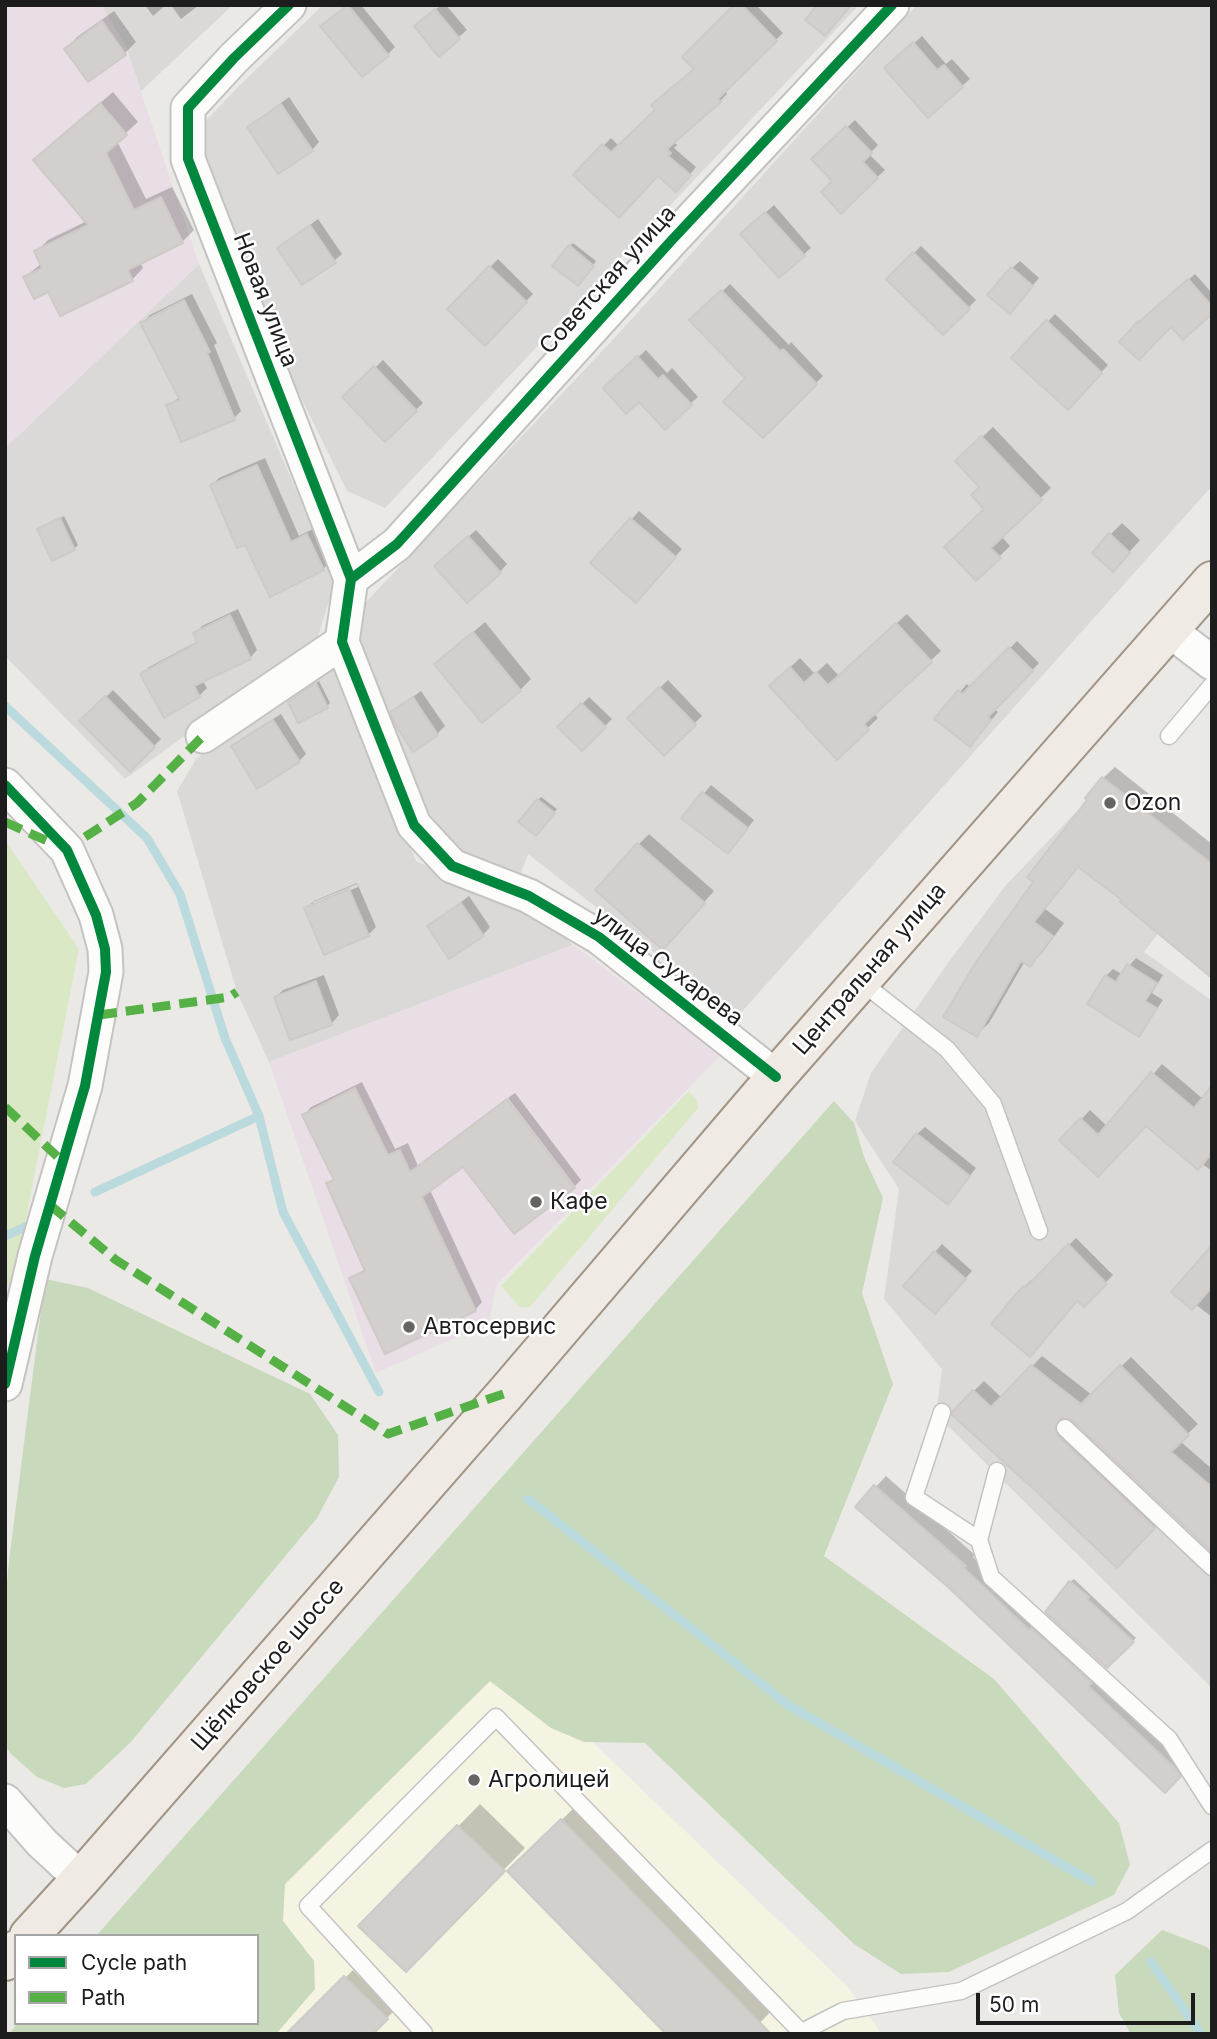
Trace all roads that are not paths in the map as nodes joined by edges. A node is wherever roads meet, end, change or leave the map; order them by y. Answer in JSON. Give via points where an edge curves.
{"nodes":[{"id":1,"x":289,"y":5,"type":"edge"},
{"id":2,"x":892,"y":5,"type":"edge"},
{"id":3,"x":351,"y":579,"type":"junction"},
{"id":4,"x":1212,"y":581,"type":"edge"},
{"id":5,"x":1169,"y":630,"type":"junction"},
{"id":6,"x":342,"y":642,"type":"junction"},
{"id":7,"x":1212,"y":663,"type":"edge"},
{"id":8,"x":1212,"y":685,"type":"edge"},
{"id":9,"x":203,"y":736,"type":"dead end"},
{"id":10,"x":1169,"y":736,"type":"dead end"},
{"id":11,"x":5,"y":785,"type":"edge"},
{"id":12,"x":860,"y":981,"type":"junction"},
{"id":13,"x":776,"y":1077,"type":"junction"},
{"id":14,"x":1039,"y":1231,"type":"dead end"},
{"id":15,"x":5,"y":1384,"type":"edge"},
{"id":16,"x":506,"y":1392,"type":"joint"},
{"id":17,"x":942,"y":1412,"type":"dead end"},
{"id":18,"x":1065,"y":1428,"type":"dead end"},
{"id":19,"x":997,"y":1471,"type":"dead end"},
{"id":20,"x":979,"y":1540,"type":"junction"},
{"id":21,"x":1212,"y":1567,"type":"edge"},
{"id":22,"x":5,"y":1801,"type":"edge"},
{"id":23,"x":1212,"y":1806,"type":"edge"},
{"id":24,"x":1212,"y":1850,"type":"edge"},
{"id":25,"x":81,"y":1879,"type":"junction"},
{"id":26,"x":31,"y":1934,"type":"edge"},
{"id":27,"x":799,"y":2032,"type":"edge"},
{"id":28,"x":424,"y":2033,"type":"edge"}],
"edges":[{"from":1,"to":3,"type":"street","name":"Новая улица","via":[[188,108],[188,159]]},
{"from":2,"to":3,"type":"street","name":"Советская улица","via":[[397,544]]},
{"from":3,"to":6,"type":"street","name":"Новая улица"},
{"from":4,"to":5,"type":"main road","name":"Центральная улица"},
{"from":5,"to":7,"type":"street"},
{"from":5,"to":12,"type":"main road","name":"Центральная улица"},
{"from":6,"to":9,"type":"street"},
{"from":6,"to":13,"type":"street","name":"улица Сухарева","via":[[414,825],[452,866],[528,896],[599,937]]},
{"from":8,"to":10,"type":"lane"},
{"from":11,"to":15,"type":"street","via":[[67,850],[96,915],[106,972],[85,1086],[35,1256]]},
{"from":12,"to":13,"type":"main road","name":"Центральная улица"},
{"from":12,"to":14,"type":"lane","via":[[947,1049],[993,1104]]},
{"from":13,"to":16,"type":"main road","name":"Центральная улица"},
{"from":16,"to":25,"type":"main road","name":"Щёлковское шоссе"},
{"from":17,"to":20,"type":"lane","via":[[914,1497]]},
{"from":18,"to":21,"type":"lane"},
{"from":19,"to":20,"type":"lane"},
{"from":20,"to":23,"type":"lane","via":[[991,1577],[1169,1738]]},
{"from":22,"to":25,"type":"street"},
{"from":24,"to":27,"type":"lane","via":[[1127,1911],[961,1992],[843,2011]]},
{"from":25,"to":26,"type":"main road","name":"Щёлковское шоссе"},
{"from":27,"to":28,"type":"lane","via":[[496,1717],[308,1906]]}]}
